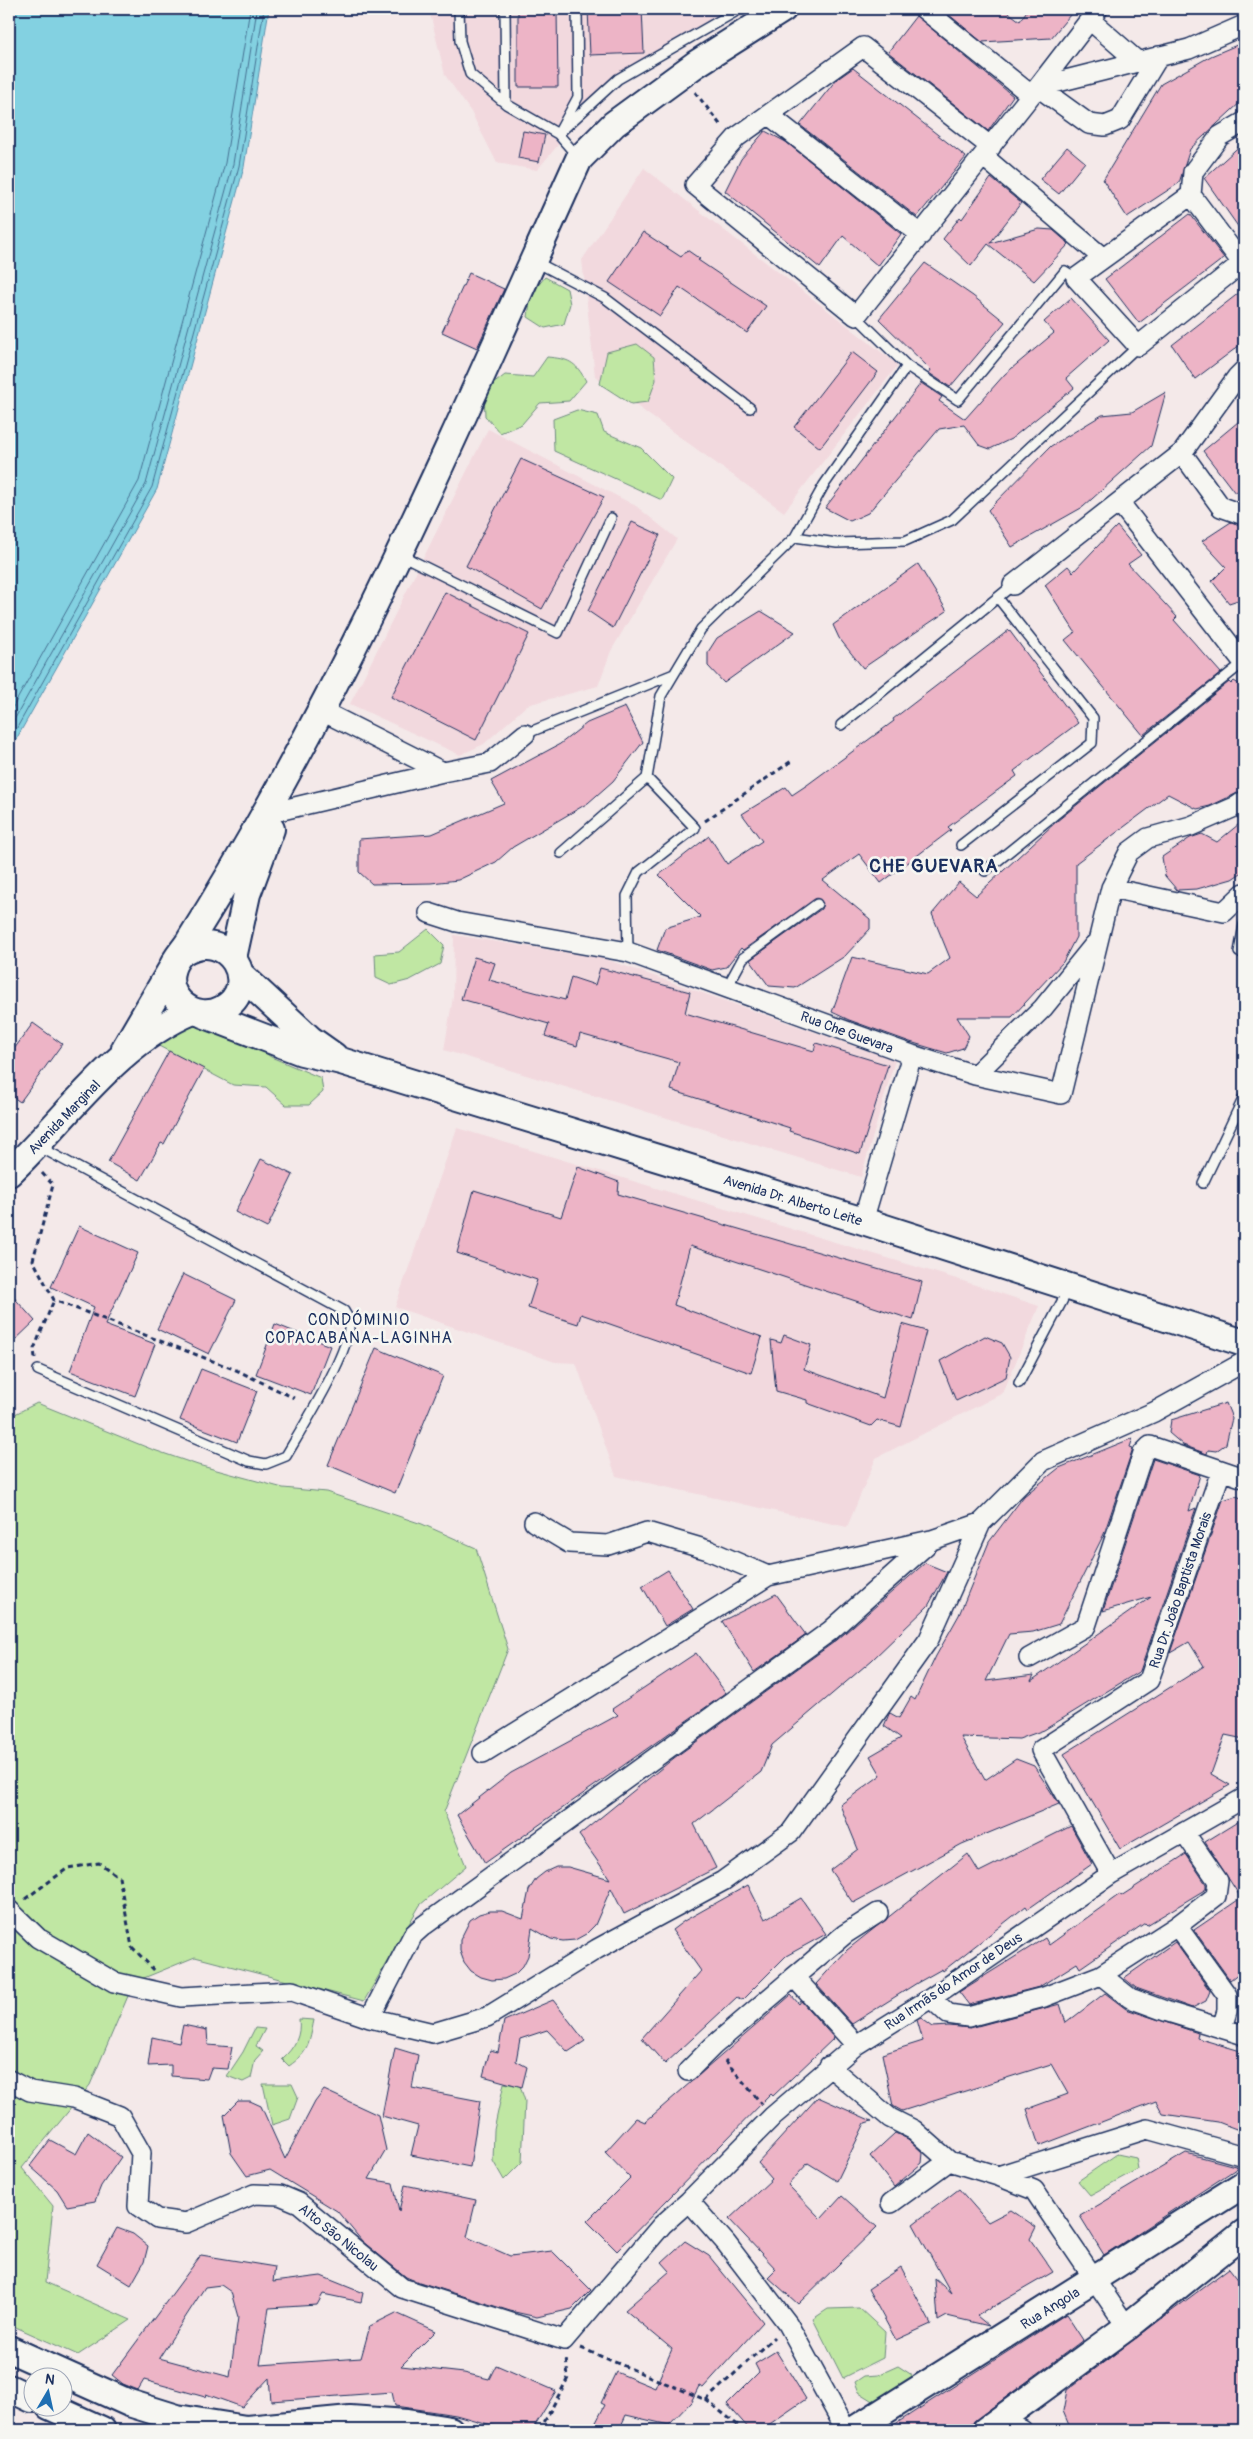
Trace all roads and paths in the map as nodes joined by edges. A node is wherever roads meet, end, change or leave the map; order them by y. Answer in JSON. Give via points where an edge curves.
{"nodes":[{"id":1,"x":458,"y":9,"type":"edge"},
{"id":2,"x":505,"y":9,"type":"edge"},
{"id":3,"x":577,"y":9,"type":"edge"},
{"id":4,"x":740,"y":9,"type":"edge"},
{"id":5,"x":782,"y":9,"type":"edge"},
{"id":6,"x":924,"y":9,"type":"edge"},
{"id":7,"x":1094,"y":14,"type":"edge"},
{"id":8,"x":1244,"y":25,"type":"edge"},
{"id":9,"x":1159,"y":56,"type":"junction"},
{"id":10,"x":1137,"y":61,"type":"junction"},
{"id":11,"x":691,"y":88,"type":"dead end"},
{"id":12,"x":1035,"y":91,"type":"junction"},
{"id":13,"x":506,"y":104,"type":"junction"},
{"id":14,"x":769,"y":114,"type":"junction"},
{"id":15,"x":712,"y":115,"type":"dead end"},
{"id":16,"x":1244,"y":122,"type":"edge"},
{"id":17,"x":558,"y":134,"type":"junction"},
{"id":18,"x":987,"y":152,"type":"junction"},
{"id":19,"x":579,"y":160,"type":"junction"},
{"id":20,"x":1192,"y":195,"type":"junction"},
{"id":21,"x":921,"y":235,"type":"junction"},
{"id":22,"x":1103,"y":258,"type":"junction"},
{"id":23,"x":534,"y":261,"type":"junction"},
{"id":24,"x":1243,"y":262,"type":"edge"},
{"id":25,"x":1076,"y":278,"type":"junction"},
{"id":26,"x":856,"y":316,"type":"junction"},
{"id":27,"x":1138,"y":346,"type":"junction"},
{"id":28,"x":907,"y":366,"type":"junction"},
{"id":29,"x":1244,"y":370,"type":"edge"},
{"id":30,"x":750,"y":408,"type":"dead end"},
{"id":31,"x":1182,"y":453,"type":"junction"},
{"id":32,"x":1120,"y":503,"type":"junction"},
{"id":33,"x":1244,"y":515,"type":"edge"},
{"id":34,"x":611,"y":518,"type":"dead end"},
{"id":35,"x":795,"y":537,"type":"junction"},
{"id":36,"x":399,"y":554,"type":"junction"},
{"id":37,"x":1013,"y":585,"type":"joint"},
{"id":38,"x":998,"y":598,"type":"junction"},
{"id":39,"x":1244,"y":662,"type":"edge"},
{"id":40,"x":674,"y":674,"type":"junction"},
{"id":41,"x":322,"y":711,"type":"junction"},
{"id":42,"x":841,"y":725,"type":"dead end"},
{"id":43,"x":525,"y":734,"type":"joint"},
{"id":44,"x":793,"y":760,"type":"dead end"},
{"id":45,"x":443,"y":772,"type":"junction"},
{"id":46,"x":647,"y":778,"type":"junction"},
{"id":47,"x":279,"y":799,"type":"junction"},
{"id":48,"x":1244,"y":801,"type":"edge"},
{"id":49,"x":695,"y":828,"type":"junction"},
{"id":50,"x":961,"y":845,"type":"dead end"},
{"id":51,"x":561,"y":853,"type":"dead end"},
{"id":52,"x":985,"y":871,"type":"dead end"},
{"id":53,"x":1111,"y":888,"type":"junction"},
{"id":54,"x":1244,"y":893,"type":"edge"},
{"id":55,"x":817,"y":904,"type":"dead end"},
{"id":56,"x":429,"y":913,"type":"dead end"},
{"id":57,"x":1244,"y":925,"type":"edge"},
{"id":58,"x":1098,"y":940,"type":"junction"},
{"id":59,"x":628,"y":952,"type":"junction"},
{"id":60,"x":1239,"y":952,"type":"dead end"},
{"id":61,"x":177,"y":960,"type":"junction"},
{"id":62,"x":237,"y":966,"type":"junction"},
{"id":63,"x":726,"y":989,"type":"junction"},
{"id":64,"x":198,"y":1012,"type":"junction"},
{"id":65,"x":912,"y":1055,"type":"junction"},
{"id":66,"x":119,"y":1059,"type":"junction"},
{"id":67,"x":341,"y":1061,"type":"junction"},
{"id":68,"x":975,"y":1075,"type":"junction"},
{"id":69,"x":1244,"y":1097,"type":"edge"},
{"id":70,"x":37,"y":1146,"type":"junction"},
{"id":71,"x":9,"y":1173,"type":"edge"},
{"id":72,"x":1203,"y":1183,"type":"dead end"},
{"id":73,"x":53,"y":1185,"type":"dead end"},
{"id":74,"x":864,"y":1221,"type":"junction"},
{"id":75,"x":1069,"y":1288,"type":"junction"},
{"id":76,"x":54,"y":1300,"type":"junction"},
{"id":77,"x":1244,"y":1343,"type":"edge"},
{"id":78,"x":1244,"y":1362,"type":"edge"},
{"id":79,"x":38,"y":1370,"type":"joint"},
{"id":80,"x":1019,"y":1383,"type":"dead end"},
{"id":81,"x":294,"y":1398,"type":"dead end"},
{"id":82,"x":1221,"y":1471,"type":"junction"},
{"id":83,"x":1244,"y":1478,"type":"edge"},
{"id":84,"x":534,"y":1522,"type":"dead end"},
{"id":85,"x":981,"y":1523,"type":"junction"},
{"id":86,"x":932,"y":1540,"type":"junction"},
{"id":87,"x":768,"y":1576,"type":"junction"},
{"id":88,"x":1029,"y":1658,"type":"dead end"},
{"id":89,"x":483,"y":1753,"type":"dead end"},
{"id":90,"x":1244,"y":1798,"type":"edge"},
{"id":91,"x":1184,"y":1832,"type":"junction"},
{"id":92,"x":1111,"y":1874,"type":"junction"},
{"id":93,"x":9,"y":1911,"type":"edge"},
{"id":94,"x":878,"y":1913,"type":"dead end"},
{"id":95,"x":1177,"y":1926,"type":"junction"},
{"id":96,"x":1101,"y":1975,"type":"junction"},
{"id":97,"x":794,"y":1977,"type":"junction"},
{"id":98,"x":181,"y":1997,"type":"junction"},
{"id":99,"x":931,"y":1998,"type":"junction"},
{"id":100,"x":370,"y":2018,"type":"junction"},
{"id":101,"x":1222,"y":2028,"type":"junction"},
{"id":102,"x":1244,"y":2035,"type":"edge"},
{"id":103,"x":856,"y":2045,"type":"junction"},
{"id":104,"x":713,"y":2046,"type":"junction"},
{"id":105,"x":830,"y":2066,"type":"junction"},
{"id":106,"x":688,"y":2070,"type":"dead end"},
{"id":107,"x":9,"y":2080,"type":"edge"},
{"id":108,"x":772,"y":2116,"type":"junction"},
{"id":109,"x":1244,"y":2156,"type":"edge"},
{"id":110,"x":949,"y":2161,"type":"junction"},
{"id":111,"x":998,"y":2176,"type":"junction"},
{"id":112,"x":1244,"y":2184,"type":"edge"},
{"id":113,"x":689,"y":2201,"type":"junction"},
{"id":114,"x":891,"y":2203,"type":"dead end"},
{"id":115,"x":1244,"y":2234,"type":"edge"},
{"id":116,"x":1094,"y":2281,"type":"junction"},
{"id":117,"x":788,"y":2324,"type":"junction"},
{"id":118,"x":1127,"y":2327,"type":"junction"},
{"id":119,"x":564,"y":2340,"type":"junction"},
{"id":120,"x":9,"y":2349,"type":"edge"},
{"id":121,"x":9,"y":2388,"type":"edge"},
{"id":122,"x":22,"y":2394,"type":"edge"},
{"id":123,"x":706,"y":2400,"type":"junction"},
{"id":124,"x":71,"y":2416,"type":"edge"},
{"id":125,"x":992,"y":2426,"type":"edge"},
{"id":126,"x":102,"y":2430,"type":"edge"},
{"id":127,"x":450,"y":2430,"type":"edge"},
{"id":128,"x":540,"y":2430,"type":"edge"},
{"id":129,"x":744,"y":2430,"type":"edge"},
{"id":130,"x":846,"y":2430,"type":"edge"},
{"id":131,"x":854,"y":2430,"type":"edge"},
{"id":132,"x":1022,"y":2430,"type":"edge"}],
"edges":[{"from":1,"to":13,"type":"lane","via":[[460,41],[470,74]]},
{"from":2,"to":13,"type":"lane"},
{"from":3,"to":17,"type":"lane","via":[[578,96]]},
{"from":4,"to":17,"type":"lane","via":[[618,79]]},
{"from":5,"to":19,"type":"street","via":[[696,64],[614,124]]},
{"from":6,"to":12,"type":"street"},
{"from":7,"to":10,"type":"street"},
{"from":7,"to":12,"type":"street"},
{"from":8,"to":9,"type":"street","via":[[1188,49]]},
{"from":9,"to":10,"type":"street"},
{"from":9,"to":12,"type":"street","via":[[1120,120],[1105,126],[1089,124]]},
{"from":10,"to":12,"type":"street"},
{"from":11,"to":15,"type":"path"},
{"from":12,"to":18,"type":"street"},
{"from":13,"to":17,"type":"lane"},
{"from":14,"to":18,"type":"street","via":[[863,47]]},
{"from":14,"to":21,"type":"street"},
{"from":14,"to":26,"type":"street","via":[[737,137],[695,185]]},
{"from":16,"to":20,"type":"street","via":[[1220,136],[1193,172]]},
{"from":17,"to":19,"type":"lane"},
{"from":18,"to":21,"type":"street"},
{"from":18,"to":22,"type":"street"},
{"from":19,"to":23,"type":"street"},
{"from":20,"to":22,"type":"street"},
{"from":20,"to":24,"type":"street"},
{"from":21,"to":26,"type":"street"},
{"from":22,"to":25,"type":"street"},
{"from":23,"to":30,"type":"lane","via":[[606,298]]},
{"from":23,"to":36,"type":"street","via":[[440,471]]},
{"from":24,"to":27,"type":"street"},
{"from":25,"to":27,"type":"street"},
{"from":25,"to":28,"type":"lane","via":[[1065,271],[958,400]]},
{"from":26,"to":28,"type":"lane"},
{"from":27,"to":35,"type":"lane","via":[[952,520],[905,541],[837,543]]},
{"from":28,"to":35,"type":"lane","via":[[824,486]]},
{"from":29,"to":31,"type":"street"},
{"from":31,"to":32,"type":"street"},
{"from":31,"to":33,"type":"street","via":[[1221,507]]},
{"from":32,"to":37,"type":"street"},
{"from":32,"to":39,"type":"street"},
{"from":34,"to":36,"type":"lane","via":[[558,633]]},
{"from":35,"to":40,"type":"lane","via":[[701,629]]},
{"from":36,"to":41,"type":"street"},
{"from":37,"to":38,"type":"lane"},
{"from":38,"to":42,"type":"lane"},
{"from":38,"to":50,"type":"lane","via":[[1093,718],[1092,742]]},
{"from":39,"to":52,"type":"lane"},
{"from":40,"to":43,"type":"lane"},
{"from":40,"to":46,"type":"lane","via":[[661,696]]},
{"from":41,"to":45,"type":"street"},
{"from":41,"to":47,"type":"street"},
{"from":43,"to":45,"type":"street","via":[[490,764]]},
{"from":44,"to":49,"type":"path"},
{"from":45,"to":47,"type":"street"},
{"from":46,"to":49,"type":"lane"},
{"from":46,"to":51,"type":"lane"},
{"from":47,"to":61,"type":"street","name":"Avenida Marginal"},
{"from":47,"to":62,"type":"street","via":[[247,894]]},
{"from":48,"to":53,"type":"street","name":"Rua Che Guevara","via":[[1191,826],[1148,838],[1130,852]]},
{"from":49,"to":59,"type":"lane","via":[[639,872],[627,896]]},
{"from":53,"to":54,"type":"street","via":[[1224,912]]},
{"from":53,"to":58,"type":"street","name":"Rua Che Guevara"},
{"from":55,"to":63,"type":"lane","via":[[743,958]]},
{"from":56,"to":59,"type":"street","name":"Rua Che Guevara","via":[[457,922]]},
{"from":57,"to":60,"type":"lane"},
{"from":58,"to":68,"type":"street","via":[[1043,1008]]},
{"from":58,"to":68,"type":"street","name":"Rua Che Guevara","via":[[1062,1094]]},
{"from":59,"to":63,"type":"street","name":"Rua Che Guevara"},
{"from":61,"to":62,"type":"street","via":[[192,946],[203,944],[225,950]]},
{"from":61,"to":64,"type":"street","via":[[172,989],[176,999]]},
{"from":61,"to":66,"type":"street","name":"Avenida Marginal"},
{"from":62,"to":64,"type":"street","via":[[238,989],[231,1002],[223,1009]]},
{"from":62,"to":67,"type":"street","name":"Avenida Dr. Alberto Leite","via":[[310,1039]]},
{"from":63,"to":65,"type":"street","name":"Rua Che Guevara"},
{"from":64,"to":66,"type":"street","name":"Avenida Marginal","via":[[148,1035]]},
{"from":64,"to":67,"type":"street","name":"Avenida Dr. Alberto Leite","via":[[302,1052]]},
{"from":65,"to":68,"type":"street","name":"Rua Che Guevara"},
{"from":65,"to":74,"type":"street"},
{"from":66,"to":70,"type":"street","name":"Avenida Marginal"},
{"from":67,"to":74,"type":"street","name":"Avenida Dr. Alberto Leite"},
{"from":69,"to":72,"type":"lane"},
{"from":70,"to":71,"type":"street","name":"Avenida Marginal"},
{"from":70,"to":79,"type":"lane","via":[[344,1311],[349,1321],[339,1359],[286,1456],[266,1464],[249,1461]]},
{"from":73,"to":76,"type":"path","via":[[33,1260]]},
{"from":74,"to":75,"type":"street","name":"Avenida Dr. Alberto Leite"},
{"from":75,"to":77,"type":"street","name":"Avenida Dr. Alberto Leite"},
{"from":75,"to":80,"type":"lane"},
{"from":76,"to":79,"type":"path","via":[[34,1349]]},
{"from":76,"to":81,"type":"path","via":[[236,1370]]},
{"from":78,"to":85,"type":"street","via":[[1154,1412],[1043,1461]]},
{"from":82,"to":83,"type":"street"},
{"from":82,"to":88,"type":"street","via":[[1150,1446],[1143,1452],[1086,1626]]},
{"from":82,"to":92,"type":"street","name":"Rua Dr. João Baptista Morais","via":[[1148,1680],[1041,1750]]},
{"from":84,"to":87,"type":"street","via":[[569,1543],[608,1545],[647,1532],[708,1550]]},
{"from":85,"to":86,"type":"street"},
{"from":85,"to":100,"type":"street","via":[[929,1639],[791,1832],[723,1881],[597,1949],[487,2017],[432,2033]]},
{"from":86,"to":87,"type":"street"},
{"from":86,"to":100,"type":"street","via":[[830,1631],[423,1926],[413,1935]]},
{"from":87,"to":89,"type":"street"},
{"from":90,"to":91,"type":"street","name":"Rua Irmãs do Amor de Deus"},
{"from":91,"to":92,"type":"street","name":"Rua Irmãs do Amor de Deus"},
{"from":91,"to":95,"type":"street","via":[[1218,1881],[1216,1896]]},
{"from":92,"to":99,"type":"street","name":"Rua Irmãs do Amor de Deus"},
{"from":93,"to":98,"type":"street","via":[[38,1938],[114,1982]]},
{"from":93,"to":98,"type":"path","via":[[68,1868],[99,1863],[119,1877],[132,1948]]},
{"from":94,"to":97,"type":"street","via":[[845,1934]]},
{"from":95,"to":96,"type":"street"},
{"from":95,"to":101,"type":"street","via":[[1227,1995]]},
{"from":96,"to":99,"type":"street","via":[[1044,1997],[968,2017],[948,2014]]},
{"from":96,"to":101,"type":"street","via":[[1130,1998]]},
{"from":97,"to":103,"type":"street"},
{"from":97,"to":104,"type":"street"},
{"from":98,"to":100,"type":"street","via":[[292,1991]]},
{"from":99,"to":103,"type":"street","name":"Rua Irmãs do Amor de Deus"},
{"from":101,"to":102,"type":"street"},
{"from":103,"to":105,"type":"street","name":"Rua Irmãs do Amor de Deus"},
{"from":104,"to":106,"type":"street"},
{"from":104,"to":108,"type":"path"},
{"from":105,"to":108,"type":"street","name":"Rua Irmãs do Amor de Deus"},
{"from":105,"to":110,"type":"street","via":[[890,2118],[914,2130]]},
{"from":107,"to":119,"type":"street","name":"Alto São Nicolau","via":[[30,2091],[74,2098],[120,2116],[141,2153],[138,2206],[157,2219],[186,2223],[254,2194],[280,2195],[299,2204],[402,2288]]},
{"from":108,"to":113,"type":"street","name":"Rua Irmãs do Amor de Deus"},
{"from":109,"to":111,"type":"street","via":[[1147,2129]]},
{"from":110,"to":111,"type":"street"},
{"from":110,"to":114,"type":"street"},
{"from":111,"to":116,"type":"street","via":[[1034,2190]]},
{"from":112,"to":116,"type":"street","name":"Rua Angola"},
{"from":113,"to":117,"type":"street"},
{"from":113,"to":119,"type":"street","via":[[662,2225]]},
{"from":115,"to":118,"type":"street"},
{"from":116,"to":118,"type":"street"},
{"from":116,"to":131,"type":"street","name":"Rua Angola"},
{"from":117,"to":123,"type":"path"},
{"from":117,"to":130,"type":"street"},
{"from":118,"to":125,"type":"street"},
{"from":119,"to":123,"type":"path"},
{"from":119,"to":128,"type":"path","via":[[568,2378]]},
{"from":120,"to":127,"type":"street","via":[[129,2403],[177,2418],[246,2429],[350,2419]]},
{"from":121,"to":122,"type":"street"},
{"from":123,"to":129,"type":"path"},
{"from":124,"to":126,"type":"street"},
{"from":125,"to":132,"type":"street"}]}
